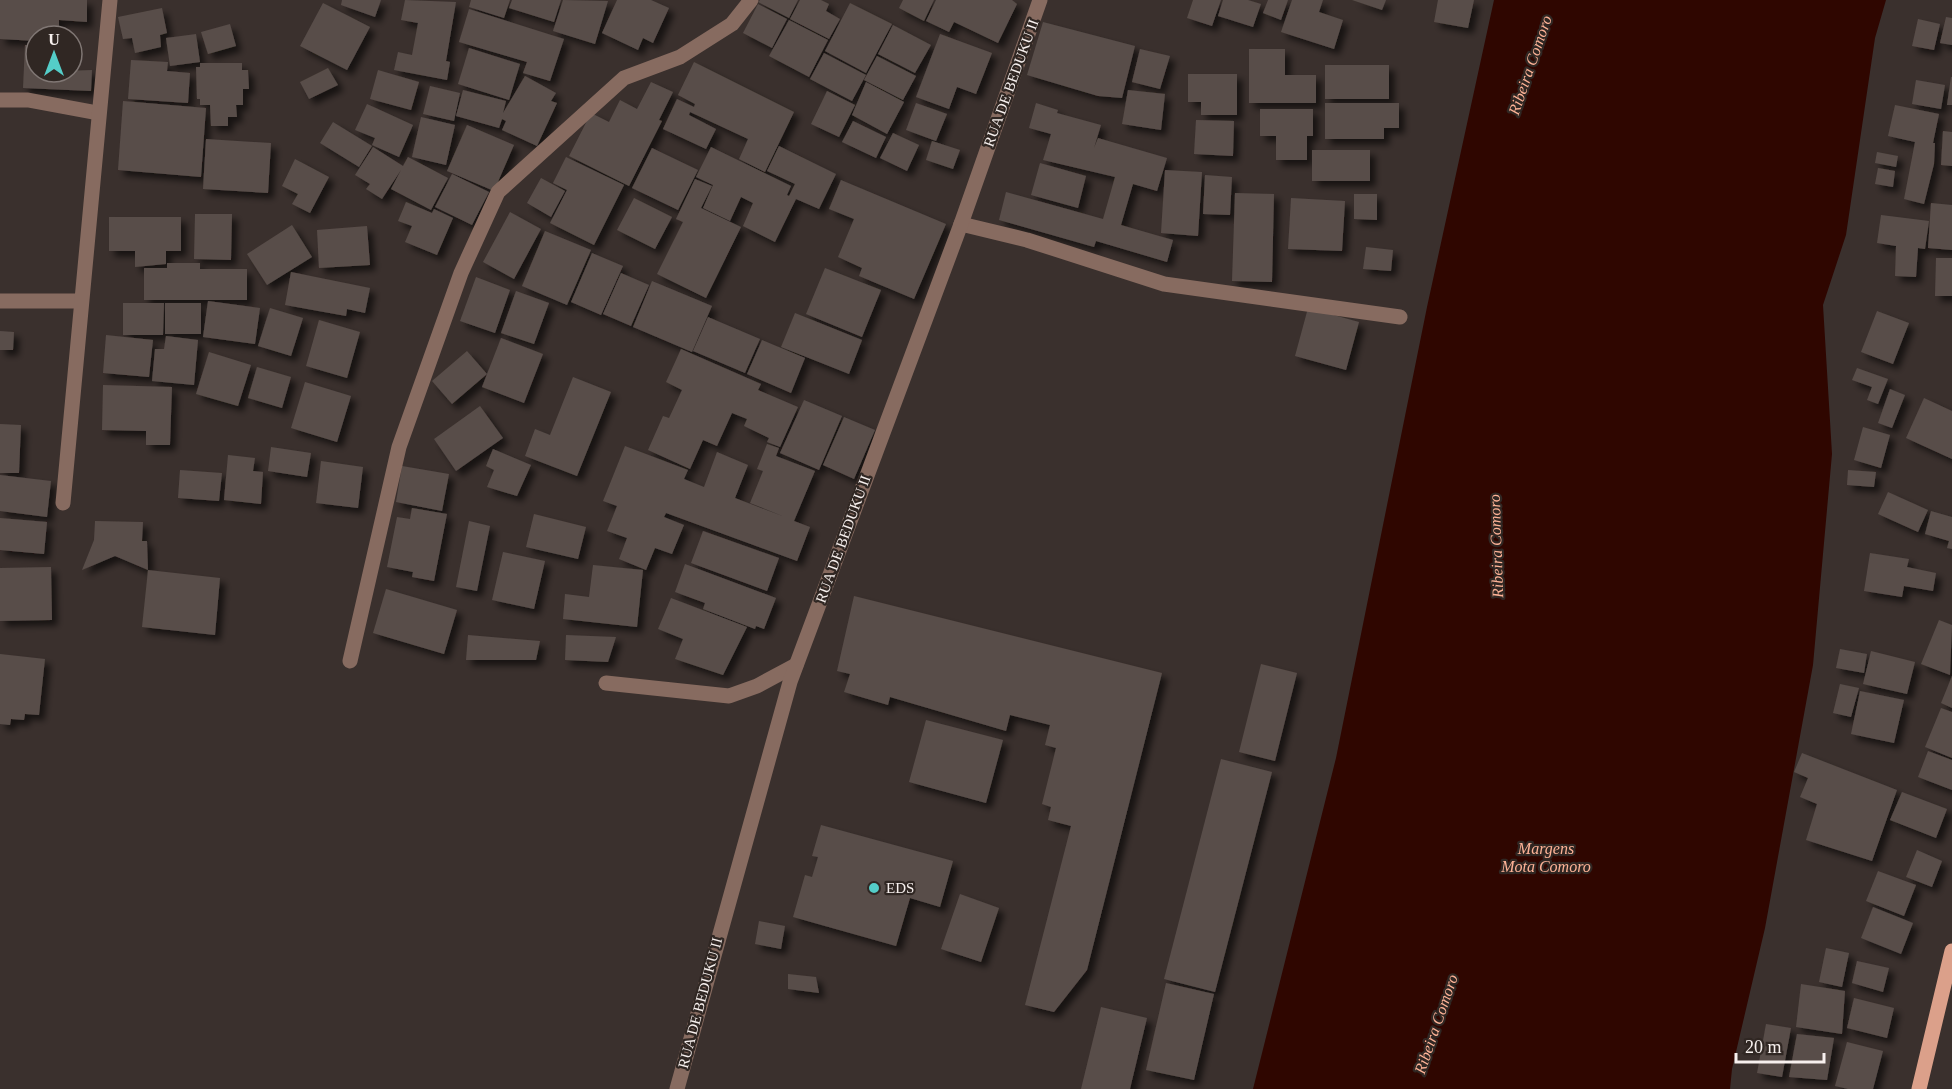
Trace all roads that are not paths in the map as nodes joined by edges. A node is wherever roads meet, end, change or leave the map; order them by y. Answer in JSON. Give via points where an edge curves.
{"nodes":[{"id":1,"x":110,"y":0,"type":"edge"},
{"id":2,"x":751,"y":0,"type":"edge"},
{"id":3,"x":1040,"y":0,"type":"edge"},
{"id":4,"x":0,"y":100,"type":"edge"},
{"id":5,"x":98,"y":112,"type":"junction"},
{"id":6,"x":961,"y":224,"type":"junction"},
{"id":7,"x":0,"y":301,"type":"edge"},
{"id":8,"x":81,"y":301,"type":"junction"},
{"id":9,"x":1400,"y":317,"type":"dead end"},
{"id":10,"x":63,"y":503,"type":"dead end"},
{"id":11,"x":350,"y":661,"type":"dead end"},
{"id":12,"x":796,"y":665,"type":"junction"},
{"id":13,"x":606,"y":683,"type":"dead end"},
{"id":14,"x":1952,"y":951,"type":"edge"},
{"id":15,"x":677,"y":1089,"type":"edge"},
{"id":16,"x":1919,"y":1089,"type":"edge"}],
"edges":[{"from":1,"to":5,"type":"street"},
{"from":2,"to":11,"type":"street","via":[[732,24],[689,51],[624,78],[498,192],[461,273],[399,447]]},
{"from":3,"to":6,"type":"street","name":"RUA DE BEDUKU II"},
{"from":4,"to":5,"type":"street","via":[[28,100]]},
{"from":5,"to":8,"type":"street"},
{"from":6,"to":9,"type":"street","via":[[1027,240],[1164,284]]},
{"from":6,"to":12,"type":"street","name":"RUA DE BEDUKU II"},
{"from":7,"to":8,"type":"street"},
{"from":8,"to":10,"type":"street"},
{"from":12,"to":13,"type":"street","via":[[729,696]]},
{"from":12,"to":15,"type":"street","name":"RUA DE BEDUKU II"},
{"from":14,"to":16,"type":"main road"}]}
